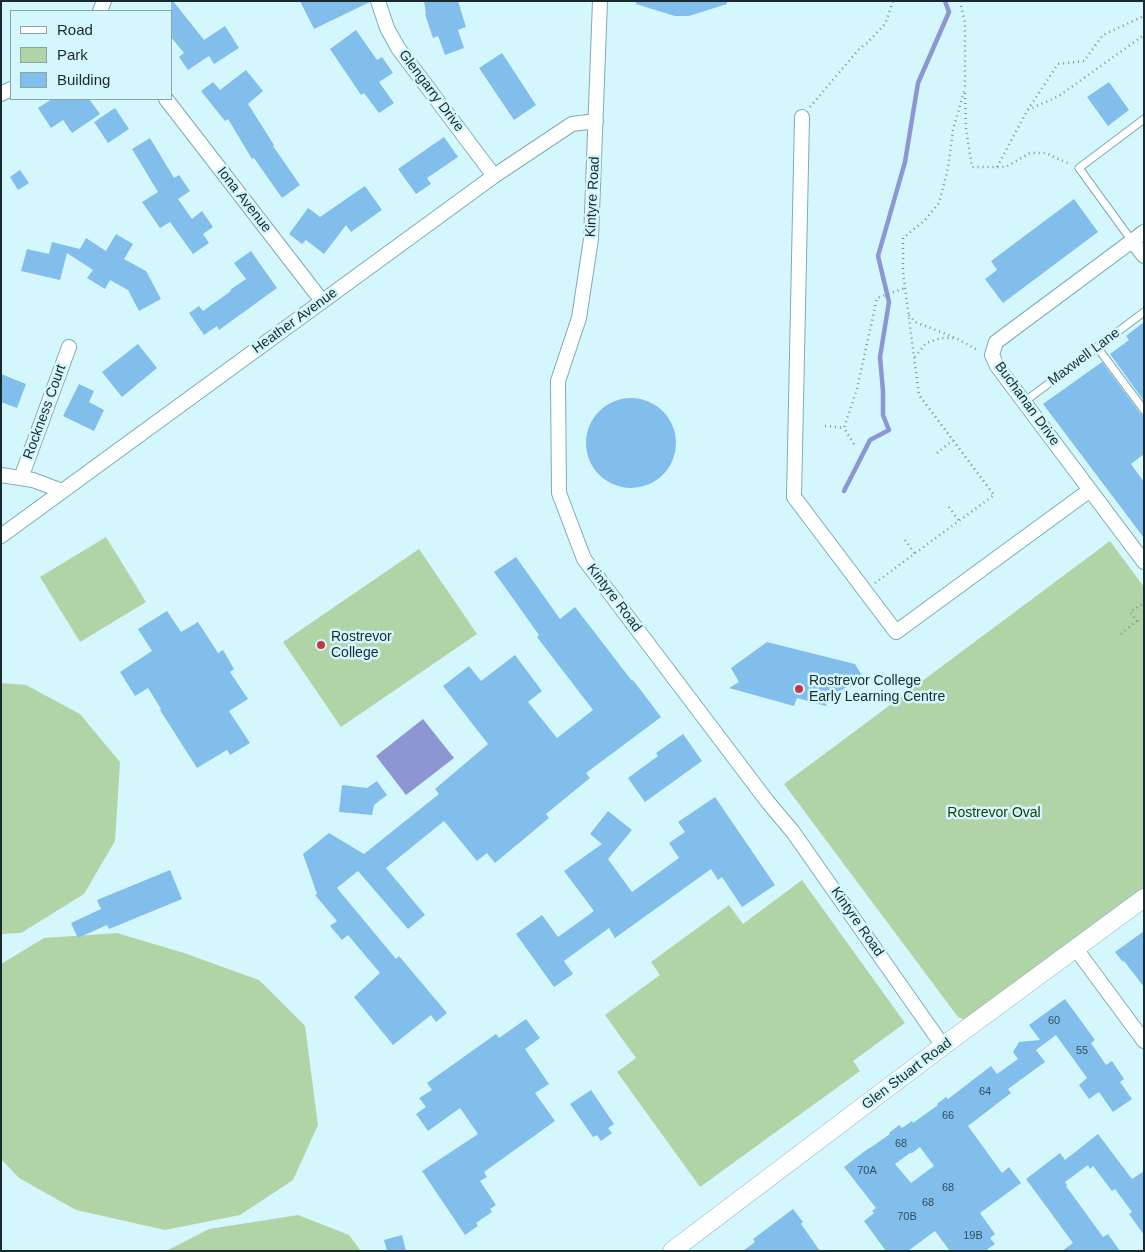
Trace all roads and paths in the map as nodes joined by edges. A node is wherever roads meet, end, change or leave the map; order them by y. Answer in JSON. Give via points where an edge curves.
{"nodes":[{"id":1,"x":378,"y":1,"type":"edge"},
{"id":2,"x":600,"y":1,"type":"edge"},
{"id":3,"x":893,"y":1,"type":"edge"},
{"id":4,"x":960,"y":1,"type":"edge"},
{"id":5,"x":1144,"y":16,"type":"edge"},
{"id":6,"x":1144,"y":34,"type":"edge"},
{"id":7,"x":964,"y":88,"type":"junction"},
{"id":8,"x":167,"y":100,"type":"edge"},
{"id":9,"x":1027,"y":111,"type":"junction"},
{"id":10,"x":802,"y":117,"type":"joint"},
{"id":11,"x":1144,"y":119,"type":"edge"},
{"id":12,"x":596,"y":121,"type":"junction"},
{"id":13,"x":997,"y":167,"type":"junction"},
{"id":14,"x":1078,"y":168,"type":"junction"},
{"id":15,"x":494,"y":176,"type":"junction"},
{"id":16,"x":1138,"y":236,"type":"edge"},
{"id":17,"x":1144,"y":256,"type":"edge"},
{"id":18,"x":905,"y":288,"type":"junction"},
{"id":19,"x":322,"y":301,"type":"junction"},
{"id":20,"x":1144,"y":312,"type":"edge"},
{"id":21,"x":908,"y":314,"type":"junction"},
{"id":22,"x":956,"y":338,"type":"junction"},
{"id":23,"x":69,"y":347,"type":"dead end"},
{"id":24,"x":1097,"y":347,"type":"junction"},
{"id":25,"x":992,"y":355,"type":"junction"},
{"id":26,"x":914,"y":358,"type":"junction"},
{"id":27,"x":1024,"y":402,"type":"junction"},
{"id":28,"x":1144,"y":410,"type":"edge"},
{"id":29,"x":825,"y":426,"type":"dead end"},
{"id":30,"x":844,"y":428,"type":"junction"},
{"id":31,"x":953,"y":440,"type":"junction"},
{"id":32,"x":854,"y":444,"type":"dead end"},
{"id":33,"x":937,"y":453,"type":"dead end"},
{"id":34,"x":1,"y":475,"type":"edge"},
{"id":35,"x":21,"y":478,"type":"junction"},
{"id":36,"x":1090,"y":490,"type":"junction"},
{"id":37,"x":62,"y":491,"type":"junction"},
{"id":38,"x":949,"y":507,"type":"dead end"},
{"id":39,"x":959,"y":521,"type":"junction"},
{"id":40,"x":1,"y":536,"type":"edge"},
{"id":41,"x":905,"y":540,"type":"dead end"},
{"id":42,"x":915,"y":554,"type":"junction"},
{"id":43,"x":1144,"y":562,"type":"edge"},
{"id":44,"x":871,"y":586,"type":"dead end"},
{"id":45,"x":1144,"y":603,"type":"edge"},
{"id":46,"x":1121,"y":634,"type":"dead end"},
{"id":47,"x":1144,"y":898,"type":"edge"},
{"id":48,"x":1076,"y":949,"type":"junction"},
{"id":49,"x":1144,"y":1041,"type":"edge"},
{"id":50,"x":943,"y":1046,"type":"junction"},
{"id":51,"x":672,"y":1251,"type":"edge"}],
"edges":[{"from":1,"to":15,"type":"street","name":"Glengarry Drive","via":[[398,48]]},
{"from":2,"to":12,"type":"street","name":"Kintyre Road"},
{"from":3,"to":10,"type":"path","via":[[885,24],[860,48]]},
{"from":4,"to":7,"type":"path","via":[[965,23]]},
{"from":5,"to":9,"type":"path","via":[[1103,35],[1084,61],[1058,64]]},
{"from":6,"to":9,"type":"path","via":[[1059,96]]},
{"from":7,"to":13,"type":"path","via":[[972,167]]},
{"from":7,"to":18,"type":"path","via":[[939,203],[903,238]]},
{"from":8,"to":19,"type":"street","name":"Iona Avenue"},
{"from":9,"to":13,"type":"path"},
{"from":10,"to":36,"type":"street","via":[[794,497],[896,632]]},
{"from":11,"to":14,"type":"lane"},
{"from":12,"to":15,"type":"street","name":"Heather Avenue","via":[[572,124]]},
{"from":12,"to":50,"type":"street","name":"Kintyre Road","via":[[591,239],[579,318],[558,380],[559,494],[584,559],[793,832]]},
{"from":13,"to":14,"type":"path","via":[[1006,167],[1030,153],[1046,153]]},
{"from":14,"to":16,"type":"lane"},
{"from":15,"to":19,"type":"street","name":"Heather Avenue"},
{"from":16,"to":17,"type":"street"},
{"from":16,"to":25,"type":"street","name":"Buchanan Drive","via":[[996,342]]},
{"from":18,"to":21,"type":"path"},
{"from":18,"to":30,"type":"path","via":[[877,298]]},
{"from":19,"to":37,"type":"street","name":"Heather Avenue"},
{"from":20,"to":24,"type":"lane","name":"Maxwell Lane"},
{"from":21,"to":22,"type":"path","via":[[915,322]]},
{"from":21,"to":26,"type":"path"},
{"from":22,"to":25,"type":"path"},
{"from":22,"to":26,"type":"path","via":[[926,343]]},
{"from":23,"to":35,"type":"street","name":"Rockness Court"},
{"from":24,"to":27,"type":"lane","name":"Maxwell Lane"},
{"from":24,"to":28,"type":"lane"},
{"from":25,"to":27,"type":"street","name":"Buchanan Drive"},
{"from":26,"to":31,"type":"path","via":[[919,395]]},
{"from":27,"to":36,"type":"street","name":"Buchanan Drive"},
{"from":29,"to":30,"type":"path"},
{"from":30,"to":32,"type":"path"},
{"from":31,"to":33,"type":"path"},
{"from":31,"to":39,"type":"path","via":[[994,495]]},
{"from":34,"to":35,"type":"street"},
{"from":35,"to":37,"type":"street"},
{"from":36,"to":43,"type":"street","name":"Buchanan Drive"},
{"from":37,"to":40,"type":"street","name":"Heather Avenue"},
{"from":38,"to":39,"type":"path"},
{"from":39,"to":42,"type":"path"},
{"from":41,"to":42,"type":"path"},
{"from":42,"to":44,"type":"path"},
{"from":45,"to":46,"type":"path","via":[[1130,612],[1137,621]]},
{"from":47,"to":48,"type":"street","name":"Glen Stuart Road"},
{"from":48,"to":49,"type":"street"},
{"from":48,"to":50,"type":"street","name":"Glen Stuart Road"},
{"from":50,"to":51,"type":"street","name":"Glen Stuart Road"}]}
